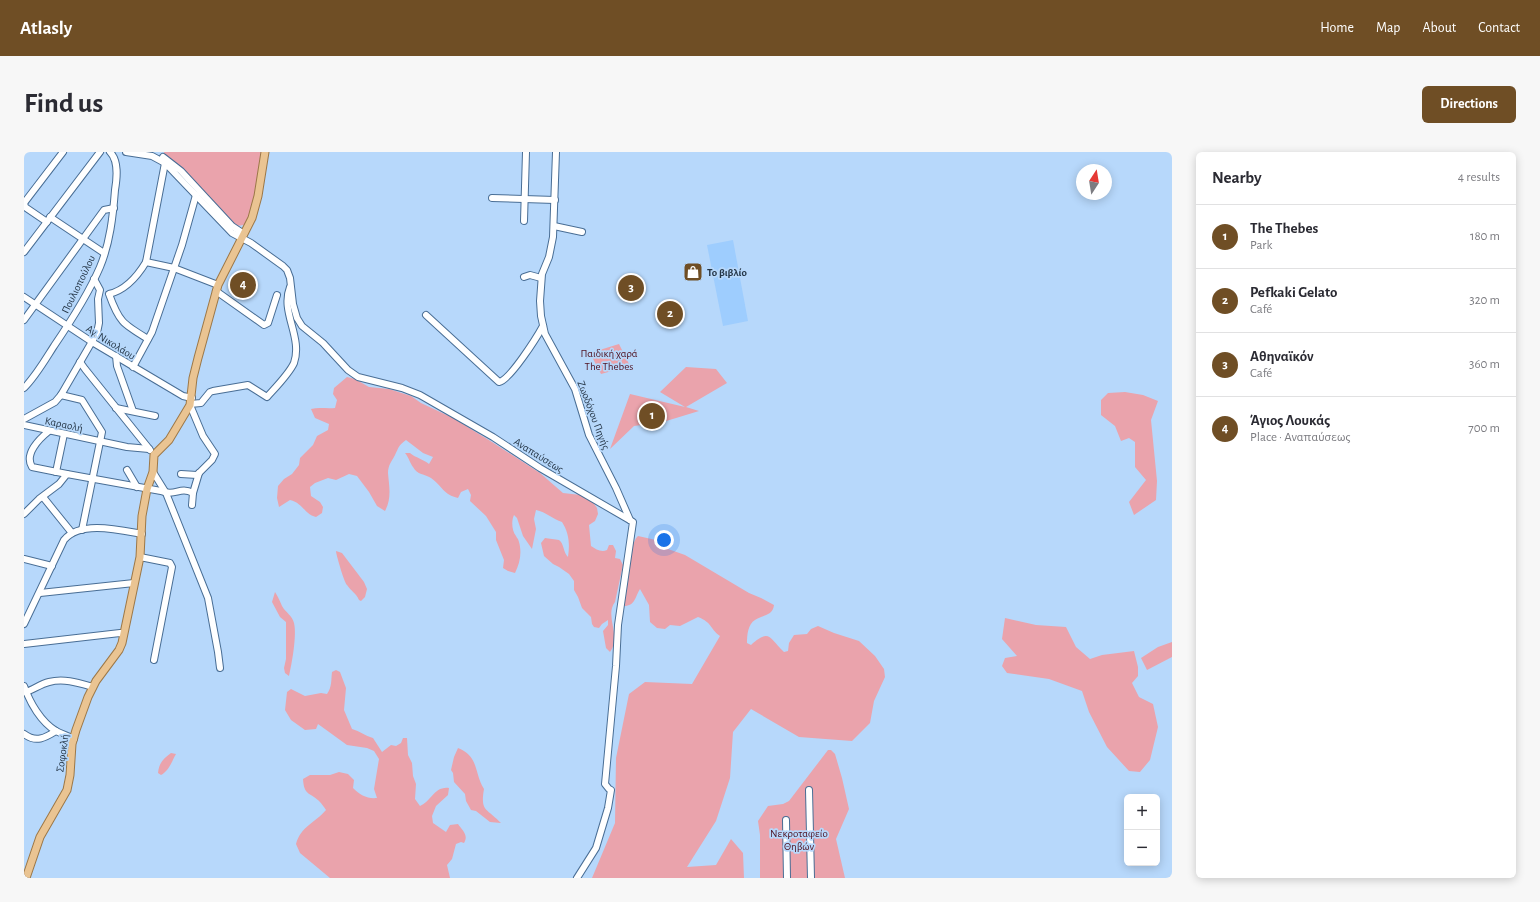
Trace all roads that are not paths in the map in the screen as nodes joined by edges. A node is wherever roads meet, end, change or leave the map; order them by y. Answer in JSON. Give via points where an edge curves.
{"nodes":[{"id":1,"x":63,"y":152,"type":"edge"},
{"id":2,"x":100,"y":152,"type":"edge"},
{"id":3,"x":110,"y":152,"type":"edge"},
{"id":4,"x":126,"y":152,"type":"edge"},
{"id":5,"x":151,"y":152,"type":"edge"},
{"id":6,"x":265,"y":152,"type":"edge"},
{"id":7,"x":526,"y":152,"type":"edge"},
{"id":8,"x":556,"y":152,"type":"edge"},
{"id":9,"x":159,"y":155,"type":"edge"},
{"id":10,"x":165,"y":163,"type":"junction"},
{"id":11,"x":195,"y":192,"type":"junction"},
{"id":12,"x":492,"y":198,"type":"dead end"},
{"id":13,"x":524,"y":200,"type":"junction"},
{"id":14,"x":555,"y":200,"type":"junction"},
{"id":15,"x":24,"y":205,"type":"edge"},
{"id":16,"x":114,"y":208,"type":"junction"},
{"id":17,"x":48,"y":220,"type":"junction"},
{"id":18,"x":524,"y":221,"type":"dead end"},
{"id":19,"x":554,"y":226,"type":"junction"},
{"id":20,"x":582,"y":232,"type":"dead end"},
{"id":21,"x":242,"y":236,"type":"junction"},
{"id":22,"x":82,"y":240,"type":"junction"},
{"id":23,"x":24,"y":252,"type":"edge"},
{"id":24,"x":104,"y":253,"type":"junction"},
{"id":25,"x":146,"y":262,"type":"junction"},
{"id":26,"x":174,"y":268,"type":"junction"},
{"id":27,"x":524,"y":277,"type":"dead end"},
{"id":28,"x":541,"y":278,"type":"junction"},
{"id":29,"x":94,"y":279,"type":"junction"},
{"id":30,"x":291,"y":285,"type":"junction"},
{"id":31,"x":217,"y":288,"type":"junction"},
{"id":32,"x":100,"y":290,"type":"junction"},
{"id":33,"x":109,"y":294,"type":"junction"},
{"id":34,"x":277,"y":295,"type":"dead end"},
{"id":35,"x":24,"y":296,"type":"edge"},
{"id":36,"x":35,"y":304,"type":"junction"},
{"id":37,"x":426,"y":315,"type":"dead end"},
{"id":38,"x":24,"y":320,"type":"edge"},
{"id":39,"x":68,"y":326,"type":"junction"},
{"id":40,"x":543,"y":326,"type":"junction"},
{"id":41,"x":148,"y":339,"type":"junction"},
{"id":42,"x":92,"y":342,"type":"junction"},
{"id":43,"x":116,"y":356,"type":"junction"},
{"id":44,"x":80,"y":362,"type":"junction"},
{"id":45,"x":132,"y":367,"type":"junction"},
{"id":46,"x":24,"y":388,"type":"edge"},
{"id":47,"x":61,"y":395,"type":"junction"},
{"id":48,"x":191,"y":402,"type":"junction"},
{"id":49,"x":116,"y":408,"type":"junction"},
{"id":50,"x":133,"y":411,"type":"junction"},
{"id":51,"x":155,"y":416,"type":"dead end"},
{"id":52,"x":24,"y":419,"type":"edge"},
{"id":53,"x":24,"y":425,"type":"edge"},
{"id":54,"x":49,"y":431,"type":"junction"},
{"id":55,"x":64,"y":434,"type":"junction"},
{"id":56,"x":99,"y":442,"type":"junction"},
{"id":57,"x":149,"y":449,"type":"junction"},
{"id":58,"x":154,"y":455,"type":"junction"},
{"id":59,"x":26,"y":465,"type":"edge"},
{"id":60,"x":127,"y":470,"type":"dead end"},
{"id":61,"x":56,"y":472,"type":"junction"},
{"id":62,"x":153,"y":472,"type":"junction"},
{"id":63,"x":67,"y":474,"type":"junction"},
{"id":64,"x":181,"y":474,"type":"dead end"},
{"id":65,"x":199,"y":474,"type":"junction"},
{"id":66,"x":91,"y":478,"type":"junction"},
{"id":67,"x":136,"y":487,"type":"junction"},
{"id":68,"x":147,"y":489,"type":"junction"},
{"id":69,"x":166,"y":493,"type":"junction"},
{"id":70,"x":193,"y":495,"type":"junction"},
{"id":71,"x":43,"y":497,"type":"junction"},
{"id":72,"x":201,"y":499,"type":"dead end"},
{"id":73,"x":622,"y":504,"type":"junction"},
{"id":74,"x":192,"y":505,"type":"dead end"},
{"id":75,"x":613,"y":510,"type":"junction"},
{"id":76,"x":24,"y":514,"type":"edge"},
{"id":77,"x":630,"y":520,"type":"junction"},
{"id":78,"x":82,"y":530,"type":"junction"},
{"id":79,"x":72,"y":533,"type":"junction"},
{"id":80,"x":142,"y":534,"type":"junction"},
{"id":81,"x":140,"y":557,"type":"junction"},
{"id":82,"x":24,"y":559,"type":"edge"},
{"id":83,"x":52,"y":566,"type":"junction"},
{"id":84,"x":134,"y":583,"type":"junction"},
{"id":85,"x":40,"y":593,"type":"junction"},
{"id":86,"x":24,"y":624,"type":"edge"},
{"id":87,"x":124,"y":634,"type":"junction"},
{"id":88,"x":24,"y":644,"type":"edge"},
{"id":89,"x":154,"y":660,"type":"dead end"},
{"id":90,"x":220,"y":668,"type":"dead end"},
{"id":91,"x":93,"y":687,"type":"junction"},
{"id":92,"x":25,"y":689,"type":"edge"},
{"id":93,"x":56,"y":731,"type":"junction"},
{"id":94,"x":24,"y":734,"type":"edge"},
{"id":95,"x":74,"y":739,"type":"junction"},
{"id":96,"x":809,"y":790,"type":"dead end"},
{"id":97,"x":786,"y":820,"type":"dead end"},
{"id":98,"x":26,"y":878,"type":"edge"},
{"id":99,"x":576,"y":878,"type":"edge"},
{"id":100,"x":787,"y":878,"type":"edge"},
{"id":101,"x":811,"y":878,"type":"edge"}],
"edges":[{"from":1,"to":15,"type":"street"},
{"from":2,"to":17,"type":"street"},
{"from":3,"to":16,"type":"street","name":"Πουλιοπούλου","via":[[114,157],[117,179]]},
{"from":4,"to":9,"type":"street"},
{"from":5,"to":9,"type":"street"},
{"from":6,"to":21,"type":"main road","via":[[252,218]]},
{"from":7,"to":13,"type":"street"},
{"from":8,"to":14,"type":"street","name":"Ζωοδόχου Πηγής"},
{"from":9,"to":10,"type":"street"},
{"from":9,"to":11,"type":"street","via":[[175,166]]},
{"from":10,"to":11,"type":"street"},
{"from":10,"to":25,"type":"street"},
{"from":11,"to":21,"type":"street","name":"Αναπαύσεως","via":[[232,233]]},
{"from":11,"to":26,"type":"street"},
{"from":12,"to":13,"type":"street"},
{"from":13,"to":14,"type":"street"},
{"from":13,"to":18,"type":"street"},
{"from":14,"to":19,"type":"street","name":"Ζωοδόχου Πηγής"},
{"from":15,"to":17,"type":"street"},
{"from":16,"to":22,"type":"street","via":[[104,210]]},
{"from":16,"to":24,"type":"street","name":"Πουλιοπούλου"},
{"from":17,"to":22,"type":"street"},
{"from":17,"to":23,"type":"street"},
{"from":19,"to":20,"type":"street"},
{"from":19,"to":28,"type":"street","name":"Ζωοδόχου Πηγής","via":[[552,248]]},
{"from":21,"to":30,"type":"street","name":"Αναπαύσεως","via":[[283,266],[287,270]]},
{"from":21,"to":31,"type":"main road"},
{"from":22,"to":24,"type":"street"},
{"from":22,"to":36,"type":"street"},
{"from":24,"to":29,"type":"street","name":"Πουλιοπούλου"},
{"from":25,"to":26,"type":"street"},
{"from":25,"to":33,"type":"street","via":[[139,274],[118,292]]},
{"from":26,"to":31,"type":"street"},
{"from":26,"to":41,"type":"street"},
{"from":27,"to":28,"type":"street","via":[[530,275]]},
{"from":28,"to":40,"type":"street","name":"Ζωοδόχου Πηγής"},
{"from":29,"to":32,"type":"street"},
{"from":29,"to":39,"type":"street","name":"Πουλιοπούλου"},
{"from":30,"to":48,"type":"street","via":[[287,295],[287,306],[295,338],[295,358],[290,369],[267,397],[244,384],[213,390],[201,403]]},
{"from":30,"to":75,"type":"street","name":"Αναπαύσεως","via":[[293,304],[302,326],[358,377],[420,395]]},
{"from":31,"to":34,"type":"street","via":[[264,325],[268,322]]},
{"from":31,"to":48,"type":"main road","via":[[193,378]]},
{"from":32,"to":33,"type":"street"},
{"from":32,"to":42,"type":"street","via":[[98,329]]},
{"from":33,"to":41,"type":"street","via":[[116,313],[126,326]]},
{"from":35,"to":36,"type":"street","name":"Αγ. Νικολάου"},
{"from":36,"to":38,"type":"street"},
{"from":36,"to":39,"type":"street","name":"Αγ. Νικολάου"},
{"from":37,"to":40,"type":"street","via":[[499,382],[524,356]]},
{"from":39,"to":42,"type":"street","name":"Αγ. Νικολάου"},
{"from":39,"to":46,"type":"street","name":"Πουλιοπούλου"},
{"from":40,"to":73,"type":"street","name":"Ζωοδόχου Πηγής","via":[[575,389],[589,435]]},
{"from":41,"to":45,"type":"street"},
{"from":42,"to":43,"type":"street","name":"Αγ. Νικολάου"},
{"from":42,"to":44,"type":"street"},
{"from":43,"to":45,"type":"street","name":"Αγ. Νικολάου"},
{"from":43,"to":50,"type":"street"},
{"from":44,"to":47,"type":"street"},
{"from":44,"to":49,"type":"street"},
{"from":45,"to":48,"type":"street","name":"Αγ. Νικολάου"},
{"from":47,"to":52,"type":"street","via":[[55,402]]},
{"from":47,"to":56,"type":"street","via":[[82,400],[102,432]]},
{"from":48,"to":58,"type":"main road","via":[[169,440]]},
{"from":48,"to":65,"type":"street","via":[[203,436],[215,454]]},
{"from":49,"to":50,"type":"street"},
{"from":49,"to":57,"type":"street"},
{"from":50,"to":51,"type":"street"},
{"from":53,"to":54,"type":"street","name":"Καραολή"},
{"from":54,"to":55,"type":"street","name":"Καραολή"},
{"from":54,"to":59,"type":"street","via":[[29,449]]},
{"from":55,"to":56,"type":"street","name":"Καραολή"},
{"from":55,"to":61,"type":"street"},
{"from":56,"to":57,"type":"street","name":"Καραολή"},
{"from":56,"to":66,"type":"street"},
{"from":57,"to":58,"type":"street"},
{"from":58,"to":62,"type":"main road","name":"Σοφοκλή"},
{"from":59,"to":61,"type":"street"},
{"from":60,"to":67,"type":"street"},
{"from":61,"to":63,"type":"street"},
{"from":62,"to":68,"type":"main road","name":"Σοφοκλή"},
{"from":62,"to":69,"type":"street"},
{"from":63,"to":66,"type":"street"},
{"from":63,"to":71,"type":"street"},
{"from":64,"to":65,"type":"street"},
{"from":65,"to":70,"type":"street"},
{"from":66,"to":67,"type":"street"},
{"from":66,"to":78,"type":"street"},
{"from":67,"to":68,"type":"street"},
{"from":68,"to":69,"type":"street"},
{"from":68,"to":80,"type":"main road","name":"Σοφοκλή"},
{"from":69,"to":70,"type":"street","via":[[184,489]]},
{"from":69,"to":90,"type":"street","via":[[208,598]]},
{"from":70,"to":72,"type":"street"},
{"from":70,"to":74,"type":"street"},
{"from":71,"to":76,"type":"street"},
{"from":71,"to":79,"type":"street"},
{"from":73,"to":75,"type":"street"},
{"from":73,"to":77,"type":"street","name":"Ζωοδόχου Πηγής"},
{"from":75,"to":77,"type":"street","name":"Αναπαύσεως"},
{"from":77,"to":99,"type":"street","via":[[633,522],[618,625],[606,784],[611,790],[596,848]]},
{"from":78,"to":79,"type":"street"},
{"from":78,"to":80,"type":"street","via":[[107,527]]},
{"from":79,"to":83,"type":"street","via":[[64,540]]},
{"from":80,"to":81,"type":"main road","name":"Σοφοκλή"},
{"from":81,"to":84,"type":"main road","name":"Σοφοκλή"},
{"from":81,"to":89,"type":"street","via":[[170,563],[172,567]]},
{"from":82,"to":83,"type":"street"},
{"from":83,"to":85,"type":"street"},
{"from":84,"to":85,"type":"street"},
{"from":84,"to":87,"type":"main road","name":"Σοφοκλή"},
{"from":85,"to":86,"type":"street"},
{"from":87,"to":88,"type":"street"},
{"from":87,"to":91,"type":"main road","name":"Σοφοκλή","via":[[119,650]]},
{"from":91,"to":92,"type":"street","via":[[59,680]]},
{"from":91,"to":95,"type":"main road","name":"Σοφοκλή"},
{"from":92,"to":93,"type":"street","via":[[38,713]]},
{"from":93,"to":94,"type":"street","via":[[46,738],[36,740]]},
{"from":93,"to":95,"type":"street"},
{"from":95,"to":98,"type":"main road","name":"Σοφοκλή","via":[[67,790],[40,837]]},
{"from":96,"to":101,"type":"street"},
{"from":97,"to":100,"type":"street"}]}
